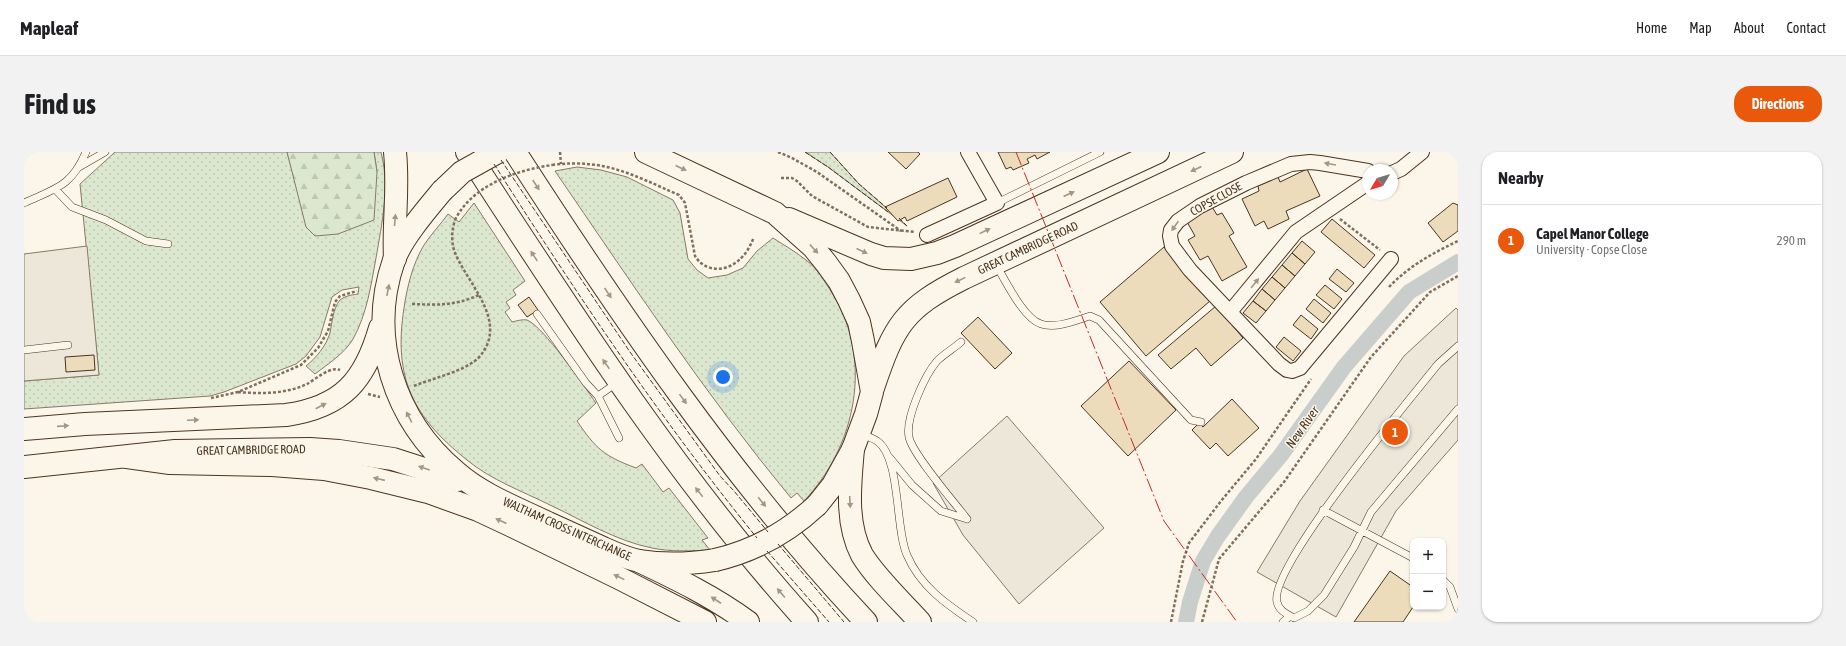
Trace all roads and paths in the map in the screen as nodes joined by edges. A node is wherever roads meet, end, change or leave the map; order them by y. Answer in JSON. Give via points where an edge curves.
{"nodes":[{"id":1,"x":86,"y":152,"type":"edge"},
{"id":2,"x":105,"y":152,"type":"edge"},
{"id":3,"x":395,"y":152,"type":"edge"},
{"id":4,"x":467,"y":152,"type":"edge"},
{"id":5,"x":498,"y":152,"type":"edge"},
{"id":6,"x":515,"y":152,"type":"edge"},
{"id":7,"x":560,"y":152,"type":"edge"},
{"id":8,"x":646,"y":152,"type":"edge"},
{"id":9,"x":778,"y":152,"type":"edge"},
{"id":10,"x":968,"y":152,"type":"edge"},
{"id":11,"x":1100,"y":152,"type":"edge"},
{"id":12,"x":1158,"y":152,"type":"edge"},
{"id":13,"x":1232,"y":152,"type":"edge"},
{"id":14,"x":1422,"y":152,"type":"edge"},
{"id":15,"x":561,"y":164,"type":"junction"},
{"id":16,"x":80,"y":167,"type":"junction"},
{"id":17,"x":1362,"y":170,"type":"edge"},
{"id":18,"x":1398,"y":170,"type":"edge"},
{"id":19,"x":781,"y":178,"type":"dead end"},
{"id":20,"x":1362,"y":187,"type":"edge"},
{"id":21,"x":55,"y":189,"type":"junction"},
{"id":22,"x":24,"y":203,"type":"edge"},
{"id":23,"x":997,"y":203,"type":"junction"},
{"id":24,"x":1329,"y":210,"type":"junction"},
{"id":25,"x":775,"y":213,"type":"junction"},
{"id":26,"x":927,"y":235,"type":"dead end"},
{"id":27,"x":754,"y":237,"type":"dead end"},
{"id":28,"x":1458,"y":241,"type":"edge"},
{"id":29,"x":168,"y":244,"type":"dead end"},
{"id":30,"x":395,"y":259,"type":"junction"},
{"id":31,"x":1391,"y":259,"type":"joint"},
{"id":32,"x":995,"y":264,"type":"junction"},
{"id":33,"x":1458,"y":276,"type":"edge"},
{"id":34,"x":1388,"y":287,"type":"dead end"},
{"id":35,"x":357,"y":291,"type":"dead end"},
{"id":36,"x":479,"y":294,"type":"junction"},
{"id":37,"x":412,"y":304,"type":"dead end"},
{"id":38,"x":1230,"y":312,"type":"junction"},
{"id":39,"x":537,"y":314,"type":"dead end"},
{"id":40,"x":382,"y":321,"type":"junction"},
{"id":41,"x":961,"y":342,"type":"dead end"},
{"id":42,"x":68,"y":345,"type":"dead end"},
{"id":43,"x":1458,"y":346,"type":"edge"},
{"id":44,"x":24,"y":350,"type":"edge"},
{"id":45,"x":344,"y":372,"type":"dead end"},
{"id":46,"x":1312,"y":377,"type":"dead end"},
{"id":47,"x":618,"y":382,"type":"junction"},
{"id":48,"x":408,"y":388,"type":"dead end"},
{"id":49,"x":872,"y":392,"type":"junction"},
{"id":50,"x":368,"y":394,"type":"dead end"},
{"id":51,"x":598,"y":396,"type":"junction"},
{"id":52,"x":376,"y":397,"type":"dead end"},
{"id":53,"x":1458,"y":409,"type":"edge"},
{"id":54,"x":1201,"y":422,"type":"dead end"},
{"id":55,"x":24,"y":429,"type":"edge"},
{"id":56,"x":619,"y":438,"type":"dead end"},
{"id":57,"x":856,"y":442,"type":"junction"},
{"id":58,"x":887,"y":454,"type":"junction"},
{"id":59,"x":127,"y":457,"type":"junction"},
{"id":60,"x":24,"y":467,"type":"edge"},
{"id":61,"x":474,"y":485,"type":"junction"},
{"id":62,"x":1323,"y":510,"type":"junction"},
{"id":63,"x":1362,"y":531,"type":"junction"},
{"id":64,"x":1410,"y":556,"type":"edge"},
{"id":65,"x":639,"y":561,"type":"junction"},
{"id":66,"x":1446,"y":583,"type":"edge"},
{"id":67,"x":1458,"y":609,"type":"edge"},
{"id":68,"x":1290,"y":616,"type":"junction"},
{"id":69,"x":705,"y":622,"type":"edge"},
{"id":70,"x":748,"y":622,"type":"edge"},
{"id":71,"x":807,"y":622,"type":"edge"},
{"id":72,"x":866,"y":622,"type":"edge"},
{"id":73,"x":920,"y":622,"type":"edge"},
{"id":74,"x":973,"y":622,"type":"edge"},
{"id":75,"x":1171,"y":622,"type":"edge"},
{"id":76,"x":1202,"y":622,"type":"edge"},
{"id":77,"x":1282,"y":622,"type":"edge"}],
"edges":[{"from":1,"to":16,"type":"lane"},
{"from":2,"to":16,"type":"lane"},
{"from":30,"to":3,"type":"highway","one_way":true,"via":[[398,183]]},
{"from":47,"to":4,"type":"highway","one_way":true},
{"from":5,"to":30,"type":"highway","name":"WALTHAM CROSS INTERCHANGE","bridge":true,"via":[[462,172],[442,191],[410,232]]},
{"from":6,"to":72,"type":"highway","one_way":true,"via":[[619,309],[692,411],[764,504]]},
{"from":7,"to":15,"type":"path"},
{"from":8,"to":25,"type":"highway","name":"WALTHAM CROSS INTERCHANGE","one_way":true},
{"from":9,"to":19,"type":"path","via":[[817,172],[901,232],[868,227],[812,196],[792,178]]},
{"from":10,"to":23,"type":"street"},
{"from":11,"to":23,"type":"lane"},
{"from":25,"to":12,"type":"highway","one_way":true,"via":[[871,254],[897,260],[911,259],[955,246]]},
{"from":13,"to":32,"type":"highway","name":"GREAT CAMBRIDGE ROAD","one_way":true},
{"from":14,"to":18,"type":"street"},
{"from":15,"to":27,"type":"path","via":[[585,163],[620,169],[679,195],[685,203],[695,256],[699,262],[710,268],[731,266],[742,258]]},
{"from":15,"to":36,"type":"path","bridge":true,"via":[[524,170],[491,184],[459,211],[452,228],[453,248]]},
{"from":16,"to":21,"type":"lane","via":[[64,185]]},
{"from":17,"to":38,"type":"street","name":"COPSE CLOSE","one_way":true,"via":[[1310,162],[1291,164],[1224,193],[1178,221],[1171,230],[1172,246],[1190,270]]},
{"from":20,"to":24,"type":"street"},
{"from":21,"to":22,"type":"lane"},
{"from":21,"to":29,"type":"lane","via":[[72,207],[106,220],[146,242]]},
{"from":23,"to":26,"type":"street"},
{"from":24,"to":31,"type":"path"},
{"from":38,"to":24,"type":"street","one_way":true,"via":[[1296,232]]},
{"from":25,"to":49,"type":"highway","name":"WALTHAM CROSS INTERCHANGE","one_way":true,"via":[[812,247],[839,281],[859,322]]},
{"from":28,"to":34,"type":"path","via":[[1410,267]]},
{"from":40,"to":30,"type":"highway","name":"WALTHAM CROSS INTERCHANGE","one_way":true},
{"from":31,"to":38,"type":"street","name":"COPSE CLOSE","via":[[1296,370],[1287,370],[1279,364]]},
{"from":32,"to":49,"type":"highway","name":"GREAT CAMBRIDGE ROAD","one_way":true,"via":[[931,296],[907,316],[889,343]]},
{"from":32,"to":54,"type":"lane","via":[[1027,314],[1041,324],[1063,324],[1090,316],[1099,320],[1191,420]]},
{"from":33,"to":76,"type":"path","via":[[1430,292],[1371,356],[1284,482],[1219,559]]},
{"from":35,"to":45,"type":"path","via":[[340,296],[335,302],[328,330],[318,348],[301,365],[238,392],[260,394],[293,389],[332,369],[337,368]]},
{"from":36,"to":37,"type":"path","via":[[456,304]]},
{"from":36,"to":48,"type":"path","via":[[489,318],[490,329],[489,339],[481,355],[475,361],[456,370]]},
{"from":39,"to":51,"type":"lane"},
{"from":55,"to":40,"type":"highway","one_way":true,"via":[[304,413],[336,398],[356,382],[370,359]]},
{"from":61,"to":40,"type":"highway","name":"WALTHAM CROSS INTERCHANGE","one_way":true,"via":[[431,449],[408,414],[390,370]]},
{"from":41,"to":58,"type":"lane","via":[[937,361],[920,392],[909,417],[909,438],[919,457],[967,519],[941,511],[912,485]]},
{"from":42,"to":44,"type":"lane"},
{"from":43,"to":62,"type":"lane","via":[[1438,364]]},
{"from":46,"to":75,"type":"path","via":[[1256,459],[1189,543]]},
{"from":47,"to":51,"type":"lane"},
{"from":71,"to":47,"type":"highway","one_way":true,"via":[[698,491]]},
{"from":49,"to":57,"type":"highway","name":"WALTHAM CROSS INTERCHANGE"},
{"from":50,"to":52,"type":"path"},
{"from":51,"to":56,"type":"lane"},
{"from":53,"to":63,"type":"lane","via":[[1372,512]]},
{"from":57,"to":58,"type":"lane","via":[[878,441]]},
{"from":57,"to":65,"type":"highway","name":"WALTHAM CROSS INTERCHANGE","bridge":true,"via":[[833,485],[817,504],[768,541],[741,553],[715,560],[686,564]]},
{"from":57,"to":73,"type":"highway","one_way":true,"via":[[850,501],[857,543],[867,562]]},
{"from":58,"to":74,"type":"lane","via":[[894,475],[901,539],[906,555],[917,575],[930,589],[950,607]]},
{"from":59,"to":60,"type":"highway","name":"GREAT CAMBRIDGE ROAD"},
{"from":61,"to":59,"type":"highway","name":"GREAT CAMBRIDGE ROAD","one_way":true,"via":[[393,459],[339,451],[175,451]]},
{"from":69,"to":59,"type":"highway","one_way":true,"via":[[504,522],[421,490],[324,469],[170,463]]},
{"from":61,"to":65,"type":"highway","name":"WALTHAM CROSS INTERCHANGE","via":[[571,534]]},
{"from":62,"to":63,"type":"lane"},
{"from":62,"to":68,"type":"lane","via":[[1278,586],[1277,602],[1283,612]]},
{"from":63,"to":64,"type":"lane"},
{"from":63,"to":68,"type":"lane","via":[[1324,595],[1308,611],[1294,618]]},
{"from":70,"to":65,"type":"highway","one_way":true,"via":[[693,587]]},
{"from":66,"to":67,"type":"lane"},
{"from":68,"to":77,"type":"lane"}]}
